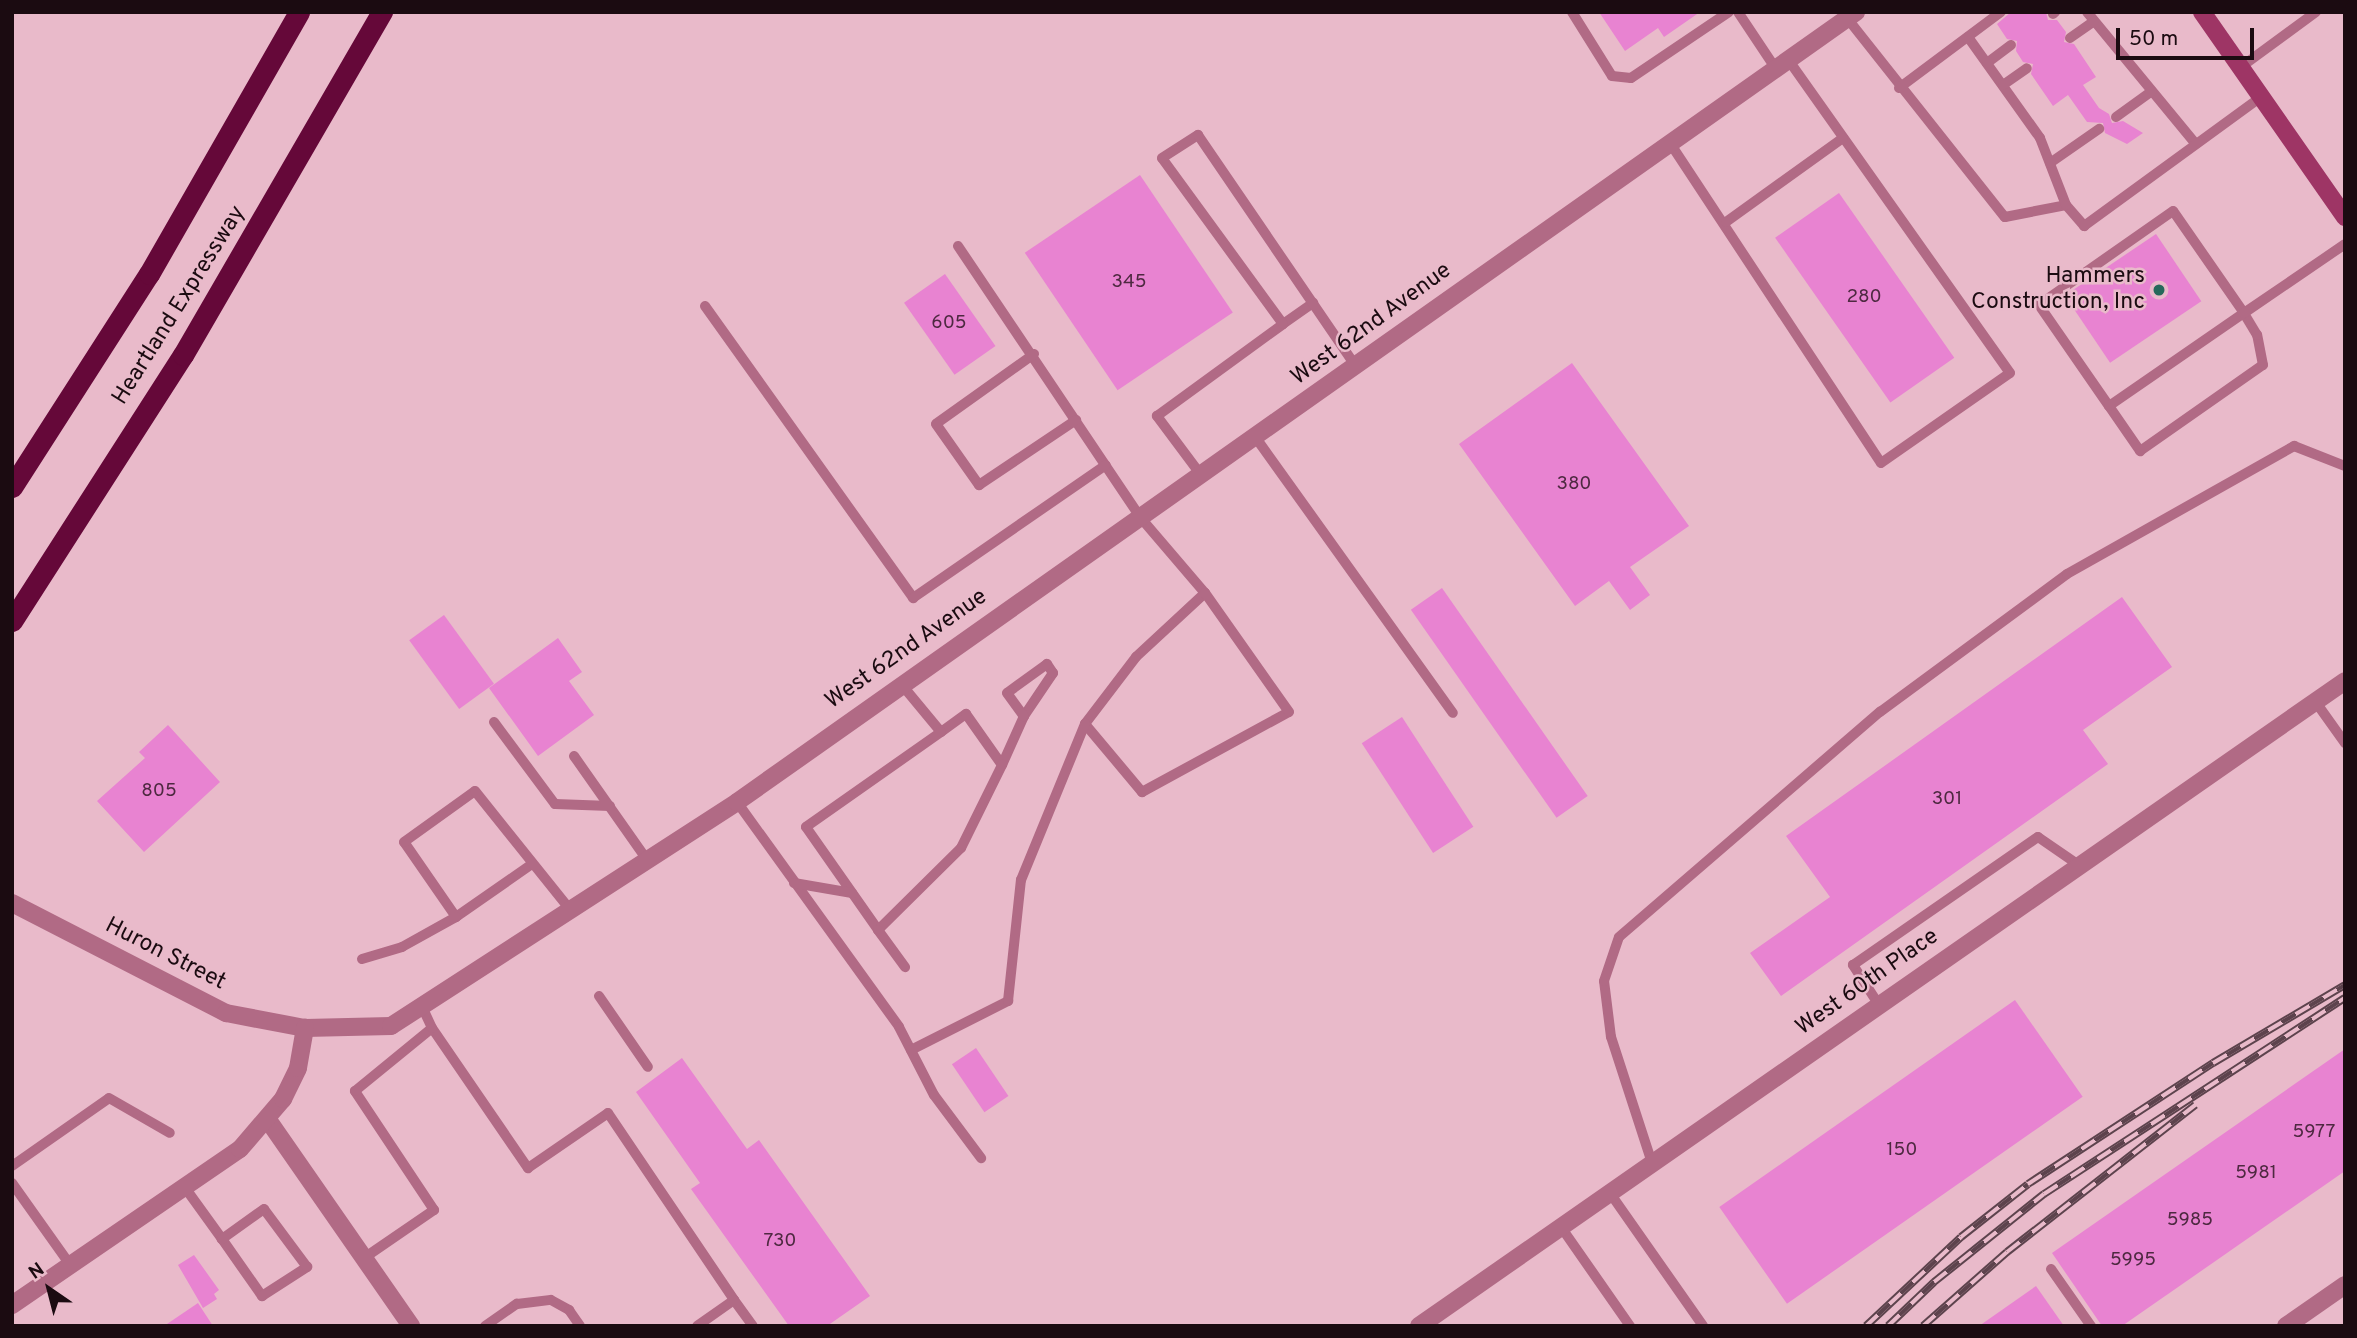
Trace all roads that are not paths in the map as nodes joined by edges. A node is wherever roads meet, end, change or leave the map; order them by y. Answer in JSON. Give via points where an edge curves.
{"nodes":[{"id":1,"x":299,"y":12,"type":"edge"},
{"id":2,"x":382,"y":12,"type":"edge"},
{"id":3,"x":1572,"y":12,"type":"edge"},
{"id":4,"x":1729,"y":12,"type":"edge"},
{"id":5,"x":1738,"y":12,"type":"edge"},
{"id":6,"x":2001,"y":12,"type":"edge"},
{"id":7,"x":2202,"y":12,"type":"edge"},
{"id":8,"x":2316,"y":12,"type":"edge"},
{"id":9,"x":1852,"y":15,"type":"edge"},
{"id":10,"x":2090,"y":16,"type":"edge"},
{"id":11,"x":1968,"y":37,"type":"junction"},
{"id":12,"x":2070,"y":38,"type":"dead end"},
{"id":13,"x":2011,"y":45,"type":"dead end"},
{"id":14,"x":1987,"y":63,"type":"junction"},
{"id":15,"x":1783,"y":65,"type":"junction"},
{"id":16,"x":2241,"y":67,"type":"junction"},
{"id":17,"x":2027,"y":68,"type":"dead end"},
{"id":18,"x":2003,"y":85,"type":"junction"},
{"id":19,"x":1899,"y":88,"type":"junction"},
{"id":20,"x":2152,"y":91,"type":"junction"},
{"id":21,"x":2262,"y":97,"type":"junction"},
{"id":22,"x":2116,"y":117,"type":"dead end"},
{"id":23,"x":2099,"y":129,"type":"dead end"},
{"id":24,"x":1843,"y":138,"type":"junction"},
{"id":25,"x":1670,"y":143,"type":"junction"},
{"id":26,"x":2196,"y":144,"type":"junction"},
{"id":27,"x":2050,"y":163,"type":"junction"},
{"id":28,"x":2066,"y":205,"type":"junction"},
{"id":29,"x":2345,"y":217,"type":"edge"},
{"id":30,"x":1726,"y":222,"type":"junction"},
{"id":31,"x":2345,"y":244,"type":"edge"},
{"id":32,"x":958,"y":246,"type":"dead end"},
{"id":33,"x":1312,"y":303,"type":"junction"},
{"id":34,"x":705,"y":306,"type":"dead end"},
{"id":35,"x":2244,"y":313,"type":"junction"},
{"id":36,"x":1283,"y":324,"type":"junction"},
{"id":37,"x":1034,"y":354,"type":"junction"},
{"id":38,"x":1356,"y":367,"type":"junction"},
{"id":39,"x":2109,"y":406,"type":"junction"},
{"id":40,"x":1076,"y":420,"type":"junction"},
{"id":41,"x":1256,"y":438,"type":"junction"},
{"id":42,"x":1106,"y":465,"type":"junction"},
{"id":43,"x":2345,"y":466,"type":"edge"},
{"id":44,"x":1201,"y":475,"type":"junction"},
{"id":45,"x":12,"y":488,"type":"edge"},
{"id":46,"x":1140,"y":517,"type":"junction"},
{"id":47,"x":1205,"y":593,"type":"junction"},
{"id":48,"x":12,"y":621,"type":"edge"},
{"id":49,"x":2345,"y":681,"type":"edge"},
{"id":50,"x":902,"y":685,"type":"junction"},
{"id":51,"x":2315,"y":701,"type":"junction"},
{"id":52,"x":1453,"y":713,"type":"dead end"},
{"id":53,"x":1024,"y":716,"type":"junction"},
{"id":54,"x":494,"y":722,"type":"dead end"},
{"id":55,"x":1085,"y":724,"type":"junction"},
{"id":56,"x":941,"y":732,"type":"junction"},
{"id":57,"x":2345,"y":743,"type":"edge"},
{"id":58,"x":574,"y":756,"type":"dead end"},
{"id":59,"x":1002,"y":765,"type":"junction"},
{"id":60,"x":737,"y":802,"type":"junction"},
{"id":61,"x":610,"y":806,"type":"junction"},
{"id":62,"x":647,"y":860,"type":"junction"},
{"id":63,"x":532,"y":864,"type":"junction"},
{"id":64,"x":2080,"y":866,"type":"junction"},
{"id":65,"x":794,"y":883,"type":"junction"},
{"id":66,"x":852,"y":893,"type":"junction"},
{"id":67,"x":12,"y":902,"type":"edge"},
{"id":68,"x":572,"y":912,"type":"junction"},
{"id":69,"x":456,"y":917,"type":"junction"},
{"id":70,"x":878,"y":930,"type":"junction"},
{"id":71,"x":362,"y":960,"type":"dead end"},
{"id":72,"x":905,"y":967,"type":"dead end"},
{"id":73,"x":599,"y":996,"type":"dead end"},
{"id":74,"x":1879,"y":1005,"type":"junction"},
{"id":75,"x":423,"y":1009,"type":"junction"},
{"id":76,"x":305,"y":1028,"type":"junction"},
{"id":77,"x":432,"y":1028,"type":"junction"},
{"id":78,"x":911,"y":1051,"type":"junction"},
{"id":79,"x":648,"y":1067,"type":"dead end"},
{"id":80,"x":268,"y":1119,"type":"junction"},
{"id":81,"x":170,"y":1133,"type":"dead end"},
{"id":82,"x":981,"y":1158,"type":"dead end"},
{"id":83,"x":1652,"y":1163,"type":"junction"},
{"id":84,"x":12,"y":1166,"type":"edge"},
{"id":85,"x":12,"y":1183,"type":"edge"},
{"id":86,"x":186,"y":1189,"type":"junction"},
{"id":87,"x":1610,"y":1193,"type":"junction"},
{"id":88,"x":1561,"y":1227,"type":"junction"},
{"id":89,"x":222,"y":1239,"type":"junction"},
{"id":90,"x":364,"y":1258,"type":"junction"},
{"id":91,"x":71,"y":1266,"type":"junction"},
{"id":92,"x":2051,"y":1269,"type":"dead end"},
{"id":93,"x":2345,"y":1285,"type":"edge"},
{"id":94,"x":734,"y":1300,"type":"junction"},
{"id":95,"x":12,"y":1305,"type":"edge"},
{"id":96,"x":411,"y":1326,"type":"edge"},
{"id":97,"x":485,"y":1326,"type":"edge"},
{"id":98,"x":580,"y":1326,"type":"edge"},
{"id":99,"x":698,"y":1326,"type":"edge"},
{"id":100,"x":753,"y":1326,"type":"edge"},
{"id":101,"x":1419,"y":1326,"type":"edge"},
{"id":102,"x":1630,"y":1326,"type":"edge"},
{"id":103,"x":1703,"y":1326,"type":"edge"},
{"id":104,"x":2091,"y":1326,"type":"edge"},
{"id":105,"x":2286,"y":1326,"type":"edge"}],
"edges":[{"from":1,"to":45,"type":"highway","name":"Heartland Expressway","via":[[149,274]]},
{"from":2,"to":48,"type":"highway","name":"Heartland Expressway","via":[[196,332]]},
{"from":3,"to":4,"type":"lane","via":[[1612,76],[1631,78]]},
{"from":5,"to":15,"type":"lane"},
{"from":6,"to":11,"type":"lane"},
{"from":7,"to":16,"type":"main road"},
{"from":8,"to":16,"type":"lane"},
{"from":9,"to":15,"type":"street","name":"West 62nd Avenue"},
{"from":9,"to":19,"type":"lane"},
{"from":10,"to":12,"type":"lane"},
{"from":10,"to":20,"type":"lane"},
{"from":11,"to":14,"type":"lane"},
{"from":11,"to":19,"type":"lane"},
{"from":13,"to":14,"type":"lane"},
{"from":14,"to":18,"type":"lane"},
{"from":15,"to":24,"type":"lane"},
{"from":15,"to":25,"type":"street","name":"West 62nd Avenue"},
{"from":16,"to":21,"type":"main road"},
{"from":17,"to":18,"type":"lane"},
{"from":18,"to":27,"type":"lane","via":[[2040,138]]},
{"from":19,"to":28,"type":"lane","via":[[2005,217]]},
{"from":20,"to":22,"type":"lane"},
{"from":20,"to":26,"type":"lane"},
{"from":21,"to":26,"type":"lane"},
{"from":21,"to":29,"type":"main road"},
{"from":23,"to":27,"type":"lane"},
{"from":24,"to":30,"type":"lane"},
{"from":24,"to":30,"type":"lane","via":[[2010,373],[1881,463]]},
{"from":25,"to":30,"type":"lane"},
{"from":25,"to":38,"type":"street","name":"West 62nd Avenue"},
{"from":26,"to":28,"type":"lane","via":[[2084,226]]},
{"from":27,"to":28,"type":"lane"},
{"from":31,"to":35,"type":"lane"},
{"from":32,"to":37,"type":"lane"},
{"from":33,"to":36,"type":"lane"},
{"from":33,"to":36,"type":"lane","via":[[1198,135],[1162,158]]},
{"from":33,"to":38,"type":"lane"},
{"from":34,"to":42,"type":"lane","via":[[913,598]]},
{"from":35,"to":39,"type":"lane"},
{"from":35,"to":39,"type":"lane","via":[[2258,335],[2263,365],[2140,451]]},
{"from":35,"to":39,"type":"lane","via":[[2173,211],[2039,305]]},
{"from":36,"to":44,"type":"lane","via":[[1157,416]]},
{"from":37,"to":40,"type":"lane"},
{"from":37,"to":40,"type":"lane","via":[[936,424],[979,485]]},
{"from":38,"to":41,"type":"street","name":"West 62nd Avenue"},
{"from":40,"to":42,"type":"lane"},
{"from":41,"to":44,"type":"street","name":"West 62nd Avenue"},
{"from":41,"to":52,"type":"lane"},
{"from":42,"to":46,"type":"lane"},
{"from":43,"to":83,"type":"lane","via":[[2294,446],[2067,574],[1880,712],[1619,937],[1604,981],[1611,1037]]},
{"from":44,"to":46,"type":"street","name":"West 62nd Avenue"},
{"from":46,"to":47,"type":"lane"},
{"from":46,"to":50,"type":"street","name":"West 62nd Avenue"},
{"from":47,"to":55,"type":"lane","via":[[1136,657]]},
{"from":47,"to":55,"type":"lane","via":[[1289,712],[1142,792]]},
{"from":49,"to":51,"type":"street","name":"West 60th Place"},
{"from":50,"to":56,"type":"lane"},
{"from":50,"to":60,"type":"street","name":"West 62nd Avenue"},
{"from":51,"to":57,"type":"lane"},
{"from":51,"to":64,"type":"street","name":"West 60th Place"},
{"from":53,"to":53,"type":"lane","via":[[1053,673],[1047,664],[1007,693]]},
{"from":53,"to":59,"type":"lane"},
{"from":54,"to":61,"type":"lane","via":[[555,804]]},
{"from":55,"to":78,"type":"lane","via":[[1021,880],[1008,1001]]},
{"from":56,"to":59,"type":"lane","via":[[966,714]]},
{"from":56,"to":66,"type":"lane","via":[[806,827]]},
{"from":58,"to":61,"type":"lane"},
{"from":59,"to":70,"type":"lane","via":[[961,848]]},
{"from":60,"to":62,"type":"street","name":"West 62nd Avenue"},
{"from":60,"to":65,"type":"lane"},
{"from":61,"to":62,"type":"lane"},
{"from":62,"to":68,"type":"street","name":"West 62nd Avenue"},
{"from":63,"to":68,"type":"lane"},
{"from":63,"to":69,"type":"lane"},
{"from":63,"to":69,"type":"lane","via":[[475,791],[404,842]]},
{"from":64,"to":74,"type":"street","name":"West 60th Place"},
{"from":64,"to":74,"type":"lane","via":[[2038,837],[1864,957],[1853,965]]},
{"from":65,"to":66,"type":"lane"},
{"from":65,"to":78,"type":"lane","via":[[899,1027]]},
{"from":66,"to":70,"type":"lane"},
{"from":67,"to":76,"type":"street","name":"Huron Street","via":[[196,1000],[258,1021]]},
{"from":68,"to":75,"type":"street","name":"West 62nd Avenue"},
{"from":69,"to":71,"type":"lane","via":[[402,947]]},
{"from":70,"to":72,"type":"lane"},
{"from":73,"to":79,"type":"lane"},
{"from":74,"to":83,"type":"street","name":"West 60th Place"},
{"from":75,"to":76,"type":"street","name":"West 62nd Avenue","via":[[391,1026]]},
{"from":75,"to":77,"type":"lane"},
{"from":76,"to":80,"type":"street","via":[[298,1068]]},
{"from":77,"to":90,"type":"lane","via":[[355,1091],[434,1210]]},
{"from":77,"to":94,"type":"lane","via":[[528,1168],[608,1113]]},
{"from":78,"to":82,"type":"lane","via":[[934,1095]]},
{"from":80,"to":86,"type":"street","via":[[240,1149]]},
{"from":80,"to":90,"type":"street"},
{"from":81,"to":84,"type":"lane","via":[[109,1098]]},
{"from":83,"to":87,"type":"street","name":"West 60th Place"},
{"from":85,"to":91,"type":"lane"},
{"from":86,"to":89,"type":"lane"},
{"from":86,"to":91,"type":"street"},
{"from":87,"to":88,"type":"street","name":"West 60th Place"},
{"from":87,"to":103,"type":"lane"},
{"from":88,"to":101,"type":"street","name":"West 60th Place"},
{"from":88,"to":102,"type":"lane"},
{"from":89,"to":89,"type":"lane","via":[[262,1296],[307,1267],[264,1209]]},
{"from":90,"to":96,"type":"street"},
{"from":91,"to":95,"type":"street"},
{"from":92,"to":104,"type":"lane"},
{"from":93,"to":105,"type":"street"},
{"from":94,"to":99,"type":"lane"},
{"from":94,"to":100,"type":"lane"},
{"from":97,"to":98,"type":"lane","via":[[517,1304],[551,1300],[569,1310]]}]}
